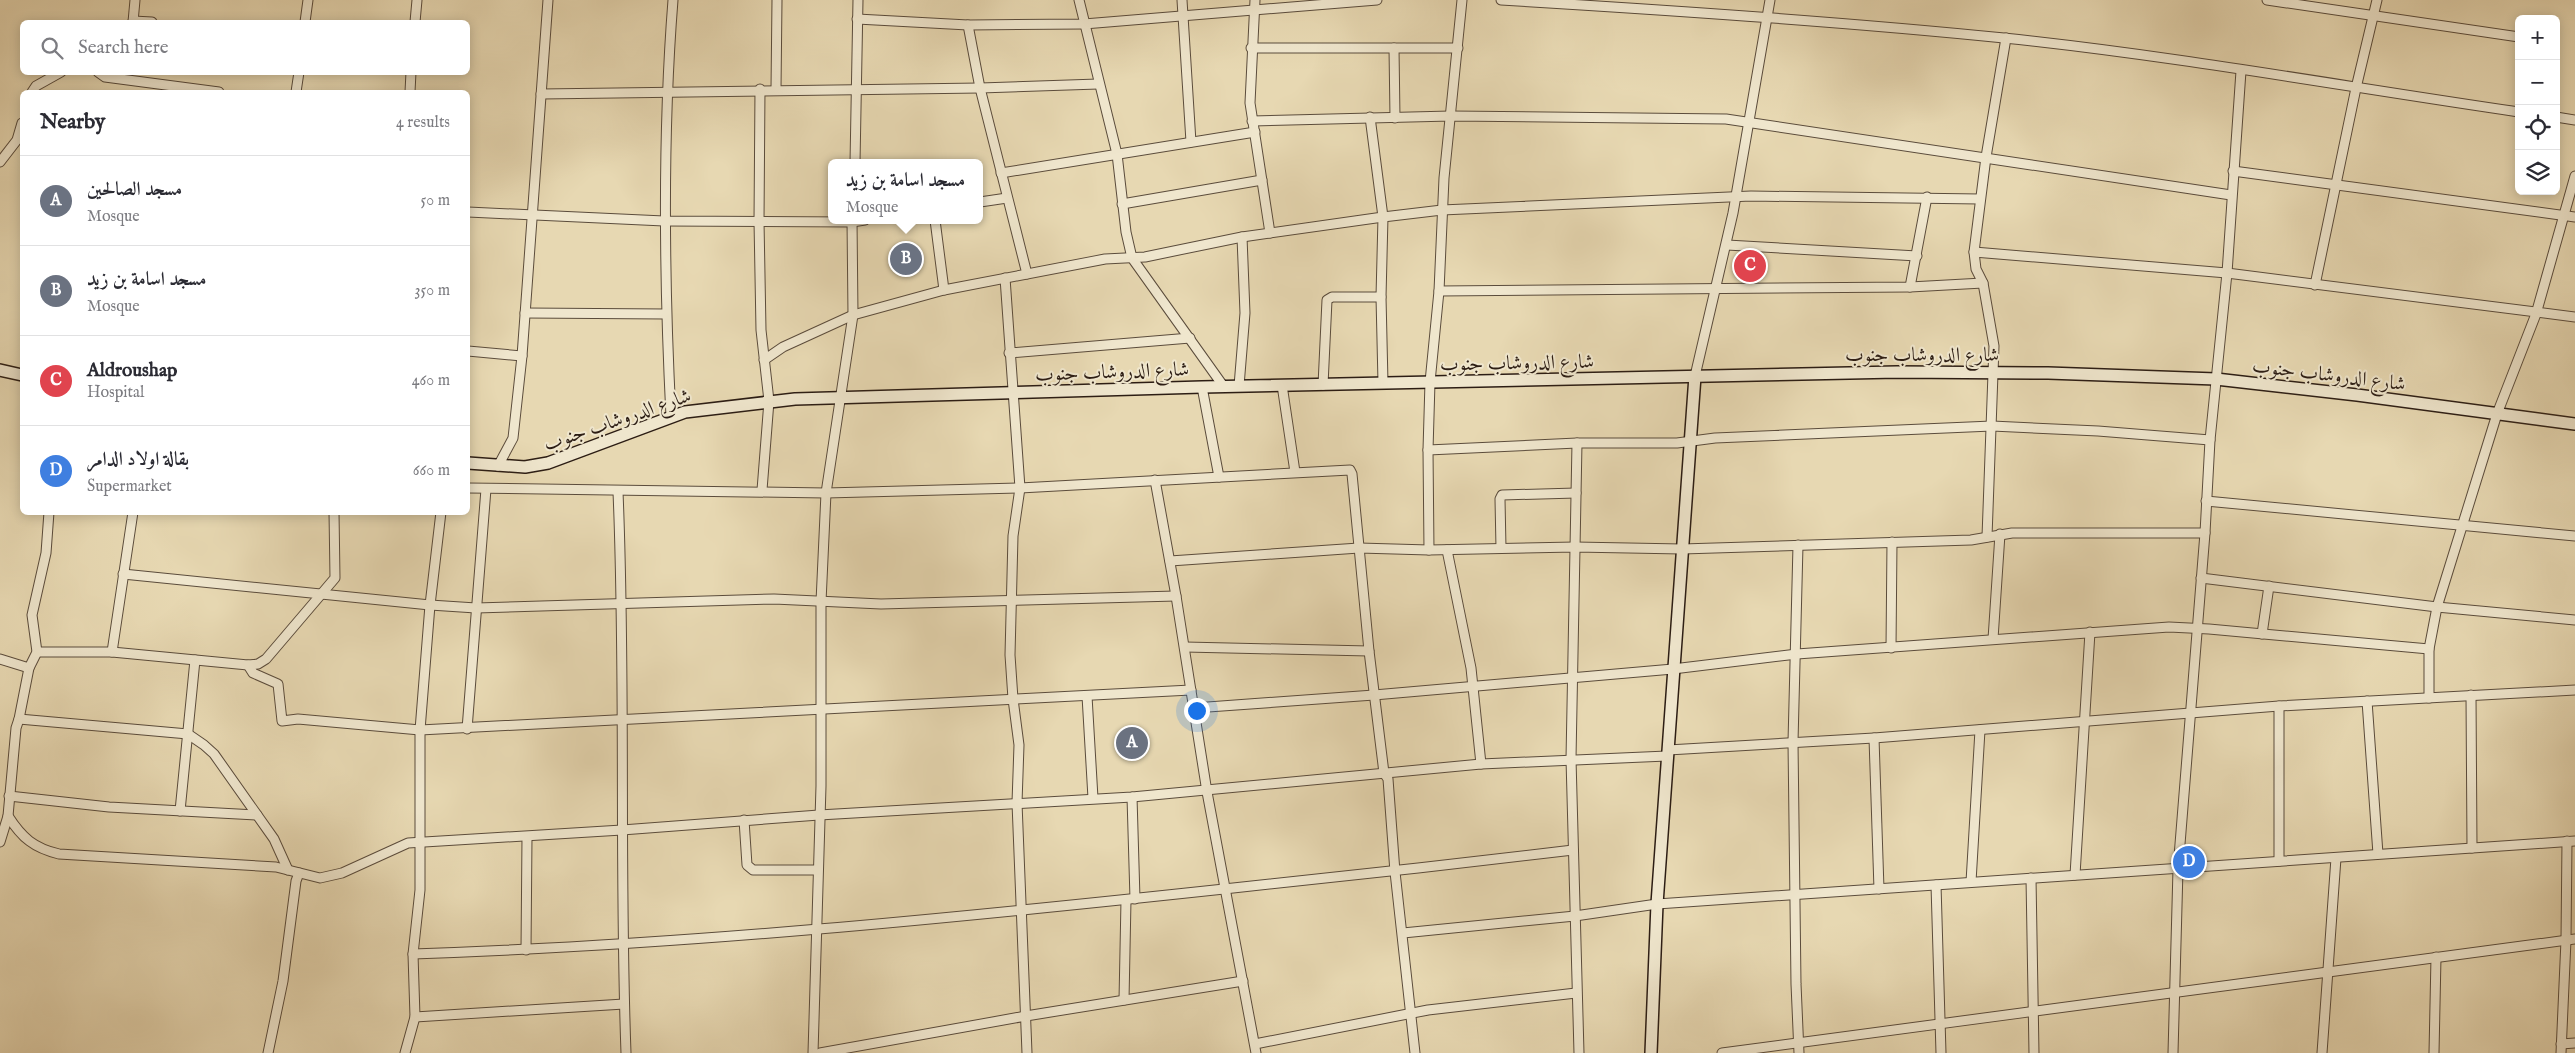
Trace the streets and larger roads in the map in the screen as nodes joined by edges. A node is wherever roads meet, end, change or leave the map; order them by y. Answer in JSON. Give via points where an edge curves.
{"nodes":[{"id":1,"x":136,"y":0,"type":"edge"},
{"id":2,"x":308,"y":0,"type":"edge"},
{"id":3,"x":417,"y":0,"type":"edge"},
{"id":4,"x":548,"y":0,"type":"edge"},
{"id":5,"x":673,"y":0,"type":"edge"},
{"id":6,"x":777,"y":0,"type":"edge"},
{"id":7,"x":858,"y":0,"type":"edge"},
{"id":8,"x":1079,"y":0,"type":"edge"},
{"id":9,"x":1182,"y":0,"type":"edge"},
{"id":10,"x":1255,"y":0,"type":"edge"},
{"id":11,"x":1377,"y":0,"type":"edge"},
{"id":12,"x":1462,"y":0,"type":"edge"},
{"id":13,"x":1501,"y":0,"type":"edge"},
{"id":14,"x":1670,"y":0,"type":"edge"},
{"id":15,"x":1770,"y":0,"type":"edge"},
{"id":16,"x":2267,"y":0,"type":"edge"},
{"id":17,"x":2377,"y":0,"type":"edge"},
{"id":18,"x":1669,"y":10,"type":"junction"},
{"id":19,"x":1254,"y":12,"type":"junction"},
{"id":20,"x":2375,"y":16,"type":"junction"},
{"id":21,"x":1767,"y":17,"type":"junction"},
{"id":22,"x":1182,"y":18,"type":"junction"},
{"id":23,"x":857,"y":19,"type":"junction"},
{"id":24,"x":133,"y":20,"type":"edge"},
{"id":25,"x":305,"y":20,"type":"edge"},
{"id":26,"x":415,"y":20,"type":"edge"},
{"id":27,"x":1084,"y":24,"type":"junction"},
{"id":28,"x":968,"y":25,"type":"junction"},
{"id":29,"x":2515,"y":36,"type":"edge"},
{"id":30,"x":2006,"y":38,"type":"junction"},
{"id":31,"x":1251,"y":48,"type":"junction"},
{"id":32,"x":1394,"y":48,"type":"junction"},
{"id":33,"x":1458,"y":48,"type":"junction"},
{"id":34,"x":2241,"y":70,"type":"junction"},
{"id":35,"x":56,"y":75,"type":"edge"},
{"id":36,"x":102,"y":75,"type":"edge"},
{"id":37,"x":299,"y":75,"type":"edge"},
{"id":38,"x":412,"y":75,"type":"edge"},
{"id":39,"x":127,"y":76,"type":"edge"},
{"id":40,"x":1098,"y":84,"type":"junction"},
{"id":41,"x":857,"y":88,"type":"junction"},
{"id":42,"x":980,"y":88,"type":"junction"},
{"id":43,"x":2356,"y":88,"type":"junction"},
{"id":44,"x":760,"y":89,"type":"junction"},
{"id":45,"x":776,"y":89,"type":"junction"},
{"id":46,"x":33,"y":90,"type":"edge"},
{"id":47,"x":208,"y":90,"type":"edge"},
{"id":48,"x":296,"y":90,"type":"edge"},
{"id":49,"x":410,"y":90,"type":"edge"},
{"id":50,"x":666,"y":91,"type":"junction"},
{"id":51,"x":542,"y":94,"type":"junction"},
{"id":52,"x":2515,"y":111,"type":"edge"},
{"id":53,"x":1452,"y":116,"type":"junction"},
{"id":54,"x":1370,"y":117,"type":"junction"},
{"id":55,"x":1395,"y":118,"type":"junction"},
{"id":56,"x":2560,"y":118,"type":"edge"},
{"id":57,"x":2575,"y":120,"type":"edge"},
{"id":58,"x":1252,"y":121,"type":"junction"},
{"id":59,"x":1749,"y":123,"type":"junction"},
{"id":60,"x":20,"y":129,"type":"edge"},
{"id":61,"x":1255,"y":132,"type":"junction"},
{"id":62,"x":1192,"y":142,"type":"junction"},
{"id":63,"x":1117,"y":154,"type":"junction"},
{"id":64,"x":1986,"y":157,"type":"junction"},
{"id":65,"x":855,"y":159,"type":"edge"},
{"id":66,"x":0,"y":162,"type":"edge"},
{"id":67,"x":2233,"y":171,"type":"junction"},
{"id":68,"x":1001,"y":173,"type":"junction"},
{"id":69,"x":2575,"y":176,"type":"edge"},
{"id":70,"x":1262,"y":180,"type":"junction"},
{"id":71,"x":2337,"y":185,"type":"junction"},
{"id":72,"x":2231,"y":195,"type":"junction"},
{"id":73,"x":1736,"y":197,"type":"junction"},
{"id":74,"x":1928,"y":197,"type":"junction"},
{"id":75,"x":1007,"y":198,"type":"junction"},
{"id":76,"x":1980,"y":199,"type":"junction"},
{"id":77,"x":983,"y":202,"type":"edge"},
{"id":78,"x":1122,"y":204,"type":"junction"},
{"id":79,"x":1442,"y":210,"type":"junction"},
{"id":80,"x":470,"y":212,"type":"edge"},
{"id":81,"x":531,"y":215,"type":"junction"},
{"id":82,"x":2563,"y":215,"type":"junction"},
{"id":83,"x":1383,"y":217,"type":"junction"},
{"id":84,"x":2575,"y":217,"type":"edge"},
{"id":85,"x":664,"y":221,"type":"junction"},
{"id":86,"x":759,"y":221,"type":"junction"},
{"id":87,"x":828,"y":221,"type":"edge"},
{"id":88,"x":852,"y":224,"type":"edge"},
{"id":89,"x":935,"y":224,"type":"edge"},
{"id":90,"x":1270,"y":233,"type":"junction"},
{"id":91,"x":1242,"y":237,"type":"junction"},
{"id":92,"x":1727,"y":245,"type":"junction"},
{"id":93,"x":1974,"y":252,"type":"junction"},
{"id":94,"x":1917,"y":256,"type":"junction"},
{"id":95,"x":1132,"y":258,"type":"junction"},
{"id":96,"x":1027,"y":274,"type":"junction"},
{"id":97,"x":2227,"y":274,"type":"junction"},
{"id":98,"x":1005,"y":278,"type":"junction"},
{"id":99,"x":1983,"y":282,"type":"junction"},
{"id":100,"x":2315,"y":285,"type":"junction"},
{"id":101,"x":1717,"y":287,"type":"junction"},
{"id":102,"x":1910,"y":287,"type":"junction"},
{"id":103,"x":944,"y":290,"type":"junction"},
{"id":104,"x":1439,"y":292,"type":"junction"},
{"id":105,"x":1381,"y":296,"type":"junction"},
{"id":106,"x":525,"y":313,"type":"junction"},
{"id":107,"x":666,"y":314,"type":"junction"},
{"id":108,"x":2536,"y":314,"type":"junction"},
{"id":109,"x":853,"y":315,"type":"junction"},
{"id":110,"x":2575,"y":317,"type":"edge"},
{"id":111,"x":1190,"y":338,"type":"junction"},
{"id":112,"x":470,"y":351,"type":"edge"},
{"id":113,"x":1010,"y":353,"type":"junction"},
{"id":114,"x":522,"y":356,"type":"junction"},
{"id":115,"x":764,"y":360,"type":"junction"},
{"id":116,"x":0,"y":370,"type":"edge"},
{"id":117,"x":1994,"y":372,"type":"junction"},
{"id":118,"x":20,"y":375,"type":"edge"},
{"id":119,"x":1695,"y":376,"type":"junction"},
{"id":120,"x":2216,"y":379,"type":"junction"},
{"id":121,"x":1430,"y":382,"type":"junction"},
{"id":122,"x":1383,"y":384,"type":"junction"},
{"id":123,"x":1282,"y":385,"type":"junction"},
{"id":124,"x":1323,"y":385,"type":"junction"},
{"id":125,"x":1239,"y":386,"type":"junction"},
{"id":126,"x":1202,"y":387,"type":"junction"},
{"id":127,"x":1224,"y":387,"type":"junction"},
{"id":128,"x":1012,"y":394,"type":"junction"},
{"id":129,"x":842,"y":397,"type":"junction"},
{"id":130,"x":769,"y":401,"type":"junction"},
{"id":131,"x":2497,"y":414,"type":"junction"},
{"id":132,"x":671,"y":417,"type":"junction"},
{"id":133,"x":2575,"y":424,"type":"edge"},
{"id":134,"x":1992,"y":426,"type":"junction"},
{"id":135,"x":2210,"y":440,"type":"junction"},
{"id":136,"x":1690,"y":442,"type":"junction"},
{"id":137,"x":1578,"y":443,"type":"junction"},
{"id":138,"x":1428,"y":450,"type":"junction"},
{"id":139,"x":470,"y":463,"type":"edge"},
{"id":140,"x":498,"y":466,"type":"junction"},
{"id":141,"x":1295,"y":472,"type":"junction"},
{"id":142,"x":1219,"y":477,"type":"junction"},
{"id":143,"x":1154,"y":480,"type":"junction"},
{"id":144,"x":470,"y":488,"type":"edge"},
{"id":145,"x":1020,"y":488,"type":"junction"},
{"id":146,"x":486,"y":489,"type":"junction"},
{"id":147,"x":762,"y":490,"type":"junction"},
{"id":148,"x":618,"y":492,"type":"junction"},
{"id":149,"x":826,"y":493,"type":"junction"},
{"id":150,"x":1576,"y":493,"type":"junction"},
{"id":151,"x":2206,"y":502,"type":"junction"},
{"id":152,"x":49,"y":515,"type":"edge"},
{"id":153,"x":133,"y":515,"type":"edge"},
{"id":154,"x":334,"y":515,"type":"edge"},
{"id":155,"x":441,"y":515,"type":"edge"},
{"id":156,"x":2461,"y":525,"type":"junction"},
{"id":157,"x":2205,"y":533,"type":"junction"},
{"id":158,"x":2000,"y":534,"type":"junction"},
{"id":159,"x":2575,"y":536,"type":"edge"},
{"id":160,"x":1987,"y":537,"type":"junction"},
{"id":161,"x":1892,"y":542,"type":"junction"},
{"id":162,"x":1798,"y":545,"type":"junction"},
{"id":163,"x":1575,"y":547,"type":"junction"},
{"id":164,"x":1359,"y":548,"type":"junction"},
{"id":165,"x":1500,"y":548,"type":"junction"},
{"id":166,"x":1682,"y":549,"type":"junction"},
{"id":167,"x":1429,"y":550,"type":"junction"},
{"id":168,"x":1447,"y":550,"type":"junction"},
{"id":169,"x":1170,"y":561,"type":"junction"},
{"id":170,"x":124,"y":574,"type":"junction"},
{"id":171,"x":2201,"y":578,"type":"junction"},
{"id":172,"x":2269,"y":586,"type":"junction"},
{"id":173,"x":321,"y":594,"type":"junction"},
{"id":174,"x":1176,"y":596,"type":"junction"},
{"id":175,"x":1010,"y":599,"type":"junction"},
{"id":176,"x":821,"y":602,"type":"junction"},
{"id":177,"x":430,"y":605,"type":"junction"},
{"id":178,"x":623,"y":605,"type":"junction"},
{"id":179,"x":2437,"y":607,"type":"junction"},
{"id":180,"x":476,"y":608,"type":"junction"},
{"id":181,"x":2575,"y":620,"type":"edge"},
{"id":182,"x":2196,"y":628,"type":"junction"},
{"id":183,"x":2090,"y":632,"type":"junction"},
{"id":184,"x":2262,"y":634,"type":"junction"},
{"id":185,"x":1993,"y":639,"type":"junction"},
{"id":186,"x":1185,"y":646,"type":"junction"},
{"id":187,"x":1891,"y":648,"type":"junction"},
{"id":188,"x":2429,"y":649,"type":"junction"},
{"id":189,"x":1369,"y":651,"type":"junction"},
{"id":190,"x":37,"y":652,"type":"junction"},
{"id":191,"x":112,"y":652,"type":"junction"},
{"id":192,"x":1796,"y":654,"type":"junction"},
{"id":193,"x":0,"y":659,"type":"edge"},
{"id":194,"x":195,"y":660,"type":"junction"},
{"id":195,"x":248,"y":665,"type":"junction"},
{"id":196,"x":29,"y":668,"type":"junction"},
{"id":197,"x":1673,"y":668,"type":"junction"},
{"id":198,"x":1572,"y":676,"type":"junction"},
{"id":199,"x":1473,"y":685,"type":"junction"},
{"id":200,"x":1191,"y":690,"type":"junction"},
{"id":201,"x":2575,"y":690,"type":"edge"},
{"id":202,"x":1374,"y":695,"type":"junction"},
{"id":203,"x":2471,"y":695,"type":"junction"},
{"id":204,"x":1087,"y":696,"type":"junction"},
{"id":205,"x":2429,"y":698,"type":"junction"},
{"id":206,"x":1012,"y":699,"type":"junction"},
{"id":207,"x":2368,"y":701,"type":"junction"},
{"id":208,"x":2279,"y":706,"type":"junction"},
{"id":209,"x":821,"y":708,"type":"junction"},
{"id":210,"x":1194,"y":708,"type":"junction"},
{"id":211,"x":2189,"y":714,"type":"junction"},
{"id":212,"x":19,"y":719,"type":"junction"},
{"id":213,"x":624,"y":720,"type":"junction"},
{"id":214,"x":2085,"y":723,"type":"junction"},
{"id":215,"x":467,"y":729,"type":"junction"},
{"id":216,"x":420,"y":730,"type":"junction"},
{"id":217,"x":1980,"y":730,"type":"junction"},
{"id":218,"x":188,"y":734,"type":"junction"},
{"id":219,"x":1874,"y":738,"type":"junction"},
{"id":220,"x":1793,"y":742,"type":"junction"},
{"id":221,"x":1668,"y":753,"type":"junction"},
{"id":222,"x":1571,"y":759,"type":"junction"},
{"id":223,"x":1481,"y":764,"type":"junction"},
{"id":224,"x":1384,"y":773,"type":"junction"},
{"id":225,"x":1207,"y":792,"type":"junction"},
{"id":226,"x":9,"y":796,"type":"junction"},
{"id":227,"x":1132,"y":797,"type":"junction"},
{"id":228,"x":1093,"y":798,"type":"junction"},
{"id":229,"x":1017,"y":803,"type":"junction"},
{"id":230,"x":180,"y":811,"type":"junction"},
{"id":231,"x":819,"y":815,"type":"junction"},
{"id":232,"x":8,"y":816,"type":"junction"},
{"id":233,"x":257,"y":816,"type":"junction"},
{"id":234,"x":744,"y":820,"type":"junction"},
{"id":235,"x":622,"y":830,"type":"junction"},
{"id":236,"x":527,"y":837,"type":"junction"},
{"id":237,"x":2571,"y":841,"type":"edge"},
{"id":238,"x":0,"y":842,"type":"edge"},
{"id":239,"x":418,"y":843,"type":"junction"},
{"id":240,"x":2472,"y":848,"type":"junction"},
{"id":241,"x":1573,"y":850,"type":"junction"},
{"id":242,"x":2378,"y":854,"type":"junction"},
{"id":243,"x":2336,"y":858,"type":"junction"},
{"id":244,"x":2280,"y":861,"type":"junction"},
{"id":245,"x":2178,"y":869,"type":"junction"},
{"id":246,"x":288,"y":870,"type":"junction"},
{"id":247,"x":817,"y":870,"type":"junction"},
{"id":248,"x":1395,"y":872,"type":"junction"},
{"id":249,"x":299,"y":873,"type":"junction"},
{"id":250,"x":2075,"y":875,"type":"junction"},
{"id":251,"x":2031,"y":878,"type":"junction"},
{"id":252,"x":1971,"y":882,"type":"junction"},
{"id":253,"x":1936,"y":885,"type":"junction"},
{"id":254,"x":1225,"y":889,"type":"junction"},
{"id":255,"x":1879,"y":889,"type":"junction"},
{"id":256,"x":1795,"y":894,"type":"junction"},
{"id":257,"x":1136,"y":899,"type":"junction"},
{"id":258,"x":1126,"y":900,"type":"junction"},
{"id":259,"x":1657,"y":904,"type":"junction"},
{"id":260,"x":1020,"y":912,"type":"junction"},
{"id":261,"x":1575,"y":916,"type":"junction"},
{"id":262,"x":816,"y":930,"type":"junction"},
{"id":263,"x":1402,"y":933,"type":"junction"},
{"id":264,"x":2571,"y":940,"type":"edge"},
{"id":265,"x":622,"y":944,"type":"junction"},
{"id":266,"x":526,"y":950,"type":"junction"},
{"id":267,"x":413,"y":954,"type":"junction"},
{"id":268,"x":2436,"y":957,"type":"junction"},
{"id":269,"x":2328,"y":972,"type":"junction"},
{"id":270,"x":1243,"y":981,"type":"junction"},
{"id":271,"x":2174,"y":992,"type":"junction"},
{"id":272,"x":1576,"y":993,"type":"junction"},
{"id":273,"x":1124,"y":1000,"type":"junction"},
{"id":274,"x":624,"y":1004,"type":"junction"},
{"id":275,"x":2033,"y":1011,"type":"junction"},
{"id":276,"x":1412,"y":1013,"type":"junction"},
{"id":277,"x":1026,"y":1016,"type":"junction"},
{"id":278,"x":415,"y":1017,"type":"junction"},
{"id":279,"x":1940,"y":1024,"type":"junction"},
{"id":280,"x":2575,"y":1042,"type":"edge"},
{"id":281,"x":1255,"y":1048,"type":"edge"},
{"id":282,"x":1799,"y":1048,"type":"edge"},
{"id":283,"x":2561,"y":1048,"type":"edge"},
{"id":284,"x":268,"y":1053,"type":"edge"},
{"id":285,"x":405,"y":1053,"type":"edge"},
{"id":286,"x":626,"y":1053,"type":"edge"},
{"id":287,"x":813,"y":1053,"type":"edge"},
{"id":288,"x":820,"y":1053,"type":"edge"},
{"id":289,"x":1027,"y":1053,"type":"edge"},
{"id":290,"x":1415,"y":1053,"type":"edge"},
{"id":291,"x":1578,"y":1053,"type":"edge"},
{"id":292,"x":1651,"y":1053,"type":"edge"},
{"id":293,"x":1722,"y":1053,"type":"edge"},
{"id":294,"x":1941,"y":1053,"type":"edge"},
{"id":295,"x":2034,"y":1053,"type":"edge"},
{"id":296,"x":2172,"y":1053,"type":"edge"},
{"id":297,"x":2322,"y":1053,"type":"edge"},
{"id":298,"x":2434,"y":1053,"type":"edge"}],
"edges":[{"from":1,"to":24,"type":"street"},
{"from":2,"to":25,"type":"street"},
{"from":3,"to":26,"type":"street"},
{"from":4,"to":51,"type":"street"},
{"from":5,"to":50,"type":"street"},
{"from":6,"to":45,"type":"street"},
{"from":7,"to":23,"type":"street"},
{"from":8,"to":27,"type":"street"},
{"from":9,"to":22,"type":"street"},
{"from":10,"to":19,"type":"street"},
{"from":11,"to":19,"type":"street"},
{"from":12,"to":33,"type":"street"},
{"from":13,"to":18,"type":"street"},
{"from":14,"to":18,"type":"street"},
{"from":15,"to":21,"type":"street"},
{"from":16,"to":20,"type":"street"},
{"from":17,"to":20,"type":"street"},
{"from":18,"to":21,"type":"street"},
{"from":19,"to":22,"type":"street"},
{"from":19,"to":31,"type":"street"},
{"from":20,"to":29,"type":"street"},
{"from":20,"to":43,"type":"street"},
{"from":21,"to":30,"type":"street"},
{"from":21,"to":59,"type":"street"},
{"from":22,"to":27,"type":"street"},
{"from":22,"to":62,"type":"street"},
{"from":23,"to":28,"type":"street"},
{"from":23,"to":41,"type":"street"},
{"from":27,"to":28,"type":"street"},
{"from":27,"to":40,"type":"street"},
{"from":28,"to":42,"type":"street"},
{"from":30,"to":34,"type":"street"},
{"from":30,"to":64,"type":"street"},
{"from":31,"to":32,"type":"street"},
{"from":31,"to":58,"type":"street"},
{"from":32,"to":33,"type":"street"},
{"from":32,"to":55,"type":"street"},
{"from":33,"to":53,"type":"street"},
{"from":34,"to":43,"type":"street"},
{"from":34,"to":67,"type":"street"},
{"from":35,"to":46,"type":"street"},
{"from":36,"to":39,"type":"street"},
{"from":37,"to":48,"type":"street"},
{"from":38,"to":49,"type":"street"},
{"from":39,"to":47,"type":"street"},
{"from":40,"to":42,"type":"street"},
{"from":40,"to":63,"type":"street"},
{"from":41,"to":42,"type":"street"},
{"from":41,"to":45,"type":"street"},
{"from":41,"to":65,"type":"street"},
{"from":42,"to":68,"type":"street"},
{"from":43,"to":52,"type":"street"},
{"from":43,"to":71,"type":"street"},
{"from":44,"to":45,"type":"street"},
{"from":44,"to":50,"type":"street"},
{"from":44,"to":86,"type":"street"},
{"from":50,"to":51,"type":"street"},
{"from":50,"to":85,"type":"street"},
{"from":51,"to":81,"type":"street"},
{"from":53,"to":55,"type":"street"},
{"from":53,"to":59,"type":"street","via":[[1703,117]]},
{"from":53,"to":79,"type":"street"},
{"from":54,"to":55,"type":"street"},
{"from":54,"to":58,"type":"street"},
{"from":54,"to":83,"type":"street"},
{"from":56,"to":57,"type":"street"},
{"from":58,"to":61,"type":"street"},
{"from":59,"to":64,"type":"street"},
{"from":59,"to":73,"type":"street"},
{"from":60,"to":66,"type":"street"},
{"from":61,"to":62,"type":"street"},
{"from":61,"to":70,"type":"street"},
{"from":62,"to":63,"type":"street"},
{"from":63,"to":68,"type":"street"},
{"from":63,"to":78,"type":"street"},
{"from":64,"to":72,"type":"street"},
{"from":64,"to":76,"type":"street"},
{"from":67,"to":71,"type":"street"},
{"from":67,"to":72,"type":"street"},
{"from":68,"to":75,"type":"street"},
{"from":69,"to":82,"type":"street"},
{"from":70,"to":78,"type":"street"},
{"from":70,"to":90,"type":"street"},
{"from":71,"to":82,"type":"street"},
{"from":71,"to":100,"type":"street"},
{"from":72,"to":97,"type":"street"},
{"from":73,"to":74,"type":"street"},
{"from":73,"to":79,"type":"street"},
{"from":73,"to":92,"type":"street"},
{"from":74,"to":76,"type":"street"},
{"from":74,"to":94,"type":"street"},
{"from":75,"to":77,"type":"street"},
{"from":75,"to":96,"type":"street"},
{"from":76,"to":93,"type":"street"},
{"from":78,"to":95,"type":"street"},
{"from":79,"to":83,"type":"street"},
{"from":79,"to":104,"type":"street"},
{"from":80,"to":81,"type":"street"},
{"from":81,"to":85,"type":"street"},
{"from":81,"to":106,"type":"street"},
{"from":82,"to":84,"type":"street"},
{"from":82,"to":108,"type":"street"},
{"from":83,"to":90,"type":"street"},
{"from":83,"to":105,"type":"street"},
{"from":85,"to":86,"type":"street"},
{"from":85,"to":107,"type":"street"},
{"from":86,"to":87,"type":"street"},
{"from":86,"to":115,"type":"street"},
{"from":88,"to":109,"type":"street"},
{"from":89,"to":103,"type":"street"},
{"from":90,"to":91,"type":"street"},
{"from":91,"to":95,"type":"street"},
{"from":91,"to":125,"type":"street","via":[[1245,313]]},
{"from":92,"to":94,"type":"street"},
{"from":92,"to":101,"type":"street"},
{"from":93,"to":97,"type":"street"},
{"from":93,"to":99,"type":"street","via":[[1976,269]]},
{"from":94,"to":102,"type":"street"},
{"from":95,"to":96,"type":"street","via":[[1105,259]]},
{"from":95,"to":111,"type":"street"},
{"from":96,"to":98,"type":"street"},
{"from":97,"to":100,"type":"street"},
{"from":97,"to":120,"type":"street"},
{"from":98,"to":103,"type":"street"},
{"from":98,"to":113,"type":"street"},
{"from":99,"to":102,"type":"street"},
{"from":99,"to":117,"type":"street","via":[[1994,346]]},
{"from":100,"to":108,"type":"street"},
{"from":101,"to":102,"type":"street"},
{"from":101,"to":104,"type":"street"},
{"from":101,"to":119,"type":"street"},
{"from":103,"to":109,"type":"street"},
{"from":104,"to":121,"type":"street"},
{"from":105,"to":122,"type":"street"},
{"from":105,"to":124,"type":"street","via":[[1332,297],[1327,300]]},
{"from":106,"to":107,"type":"street"},
{"from":106,"to":114,"type":"street"},
{"from":107,"to":132,"type":"street"},
{"from":108,"to":110,"type":"street"},
{"from":108,"to":131,"type":"street"},
{"from":109,"to":115,"type":"street","via":[[783,347]]},
{"from":109,"to":129,"type":"street"},
{"from":111,"to":113,"type":"street"},
{"from":111,"to":127,"type":"street"},
{"from":112,"to":114,"type":"street"},
{"from":113,"to":128,"type":"street"},
{"from":114,"to":140,"type":"street","via":[[513,438]]},
{"from":115,"to":130,"type":"street"},
{"from":116,"to":118,"type":"street"},
{"from":117,"to":119,"type":"street","name":"شارع الدروشاب جنوب"},
{"from":117,"to":120,"type":"street","name":"شارع الدروشاب جنوب"},
{"from":117,"to":134,"type":"street"},
{"from":119,"to":121,"type":"street","name":"شارع الدروشاب جنوب"},
{"from":119,"to":136,"type":"street"},
{"from":120,"to":131,"type":"street","name":"شارع الدروشاب جنوب"},
{"from":120,"to":135,"type":"street"},
{"from":121,"to":122,"type":"street","name":"شارع الدروشاب جنوب"},
{"from":121,"to":138,"type":"street"},
{"from":122,"to":124,"type":"street","name":"شارع الدروشاب جنوب"},
{"from":123,"to":124,"type":"street","name":"شارع الدروشاب جنوب"},
{"from":123,"to":125,"type":"street","name":"شارع الدروشاب جنوب"},
{"from":123,"to":141,"type":"street"},
{"from":125,"to":127,"type":"street","name":"شارع الدروشاب جنوب"},
{"from":126,"to":127,"type":"street","name":"شارع الدروشاب جنوب"},
{"from":126,"to":128,"type":"street","name":"شارع الدروشاب جنوب"},
{"from":126,"to":142,"type":"street"},
{"from":128,"to":129,"type":"street","name":"شارع الدروشاب جنوب"},
{"from":128,"to":145,"type":"street"},
{"from":129,"to":130,"type":"street","name":"شارع الدروشاب جنوب"},
{"from":129,"to":149,"type":"street"},
{"from":130,"to":132,"type":"street","name":"شارع الدروشاب جنوب","via":[[700,409]]},
{"from":130,"to":147,"type":"street"},
{"from":131,"to":133,"type":"street","name":"شارع الدروشاب جنوب"},
{"from":131,"to":156,"type":"street"},
{"from":132,"to":140,"type":"street","name":"شارع الدروشاب جنوب","via":[[548,463],[525,467]]},
{"from":134,"to":135,"type":"street"},
{"from":134,"to":136,"type":"street","via":[[1715,438]]},
{"from":134,"to":160,"type":"street"},
{"from":135,"to":151,"type":"street"},
{"from":136,"to":137,"type":"street"},
{"from":136,"to":166,"type":"street"},
{"from":137,"to":138,"type":"street"},
{"from":137,"to":150,"type":"street"},
{"from":138,"to":167,"type":"street"},
{"from":139,"to":140,"type":"street","name":"شارع الدروشاب جنوب"},
{"from":141,"to":142,"type":"street"},
{"from":141,"to":164,"type":"street","via":[[1350,470]]},
{"from":142,"to":143,"type":"street"},
{"from":143,"to":145,"type":"street"},
{"from":143,"to":169,"type":"street"},
{"from":144,"to":146,"type":"street"},
{"from":145,"to":149,"type":"street"},
{"from":145,"to":175,"type":"street","via":[[1013,536]]},
{"from":146,"to":148,"type":"street"},
{"from":146,"to":180,"type":"street"},
{"from":147,"to":148,"type":"street"},
{"from":147,"to":149,"type":"street"},
{"from":148,"to":178,"type":"street"},
{"from":149,"to":176,"type":"street"},
{"from":150,"to":163,"type":"street"},
{"from":150,"to":165,"type":"street","via":[[1502,495]]},
{"from":151,"to":156,"type":"street"},
{"from":151,"to":157,"type":"street"},
{"from":152,"to":190,"type":"street","via":[[46,553],[32,615]]},
{"from":153,"to":170,"type":"street"},
{"from":154,"to":173,"type":"street","via":[[335,578]]},
{"from":155,"to":177,"type":"street"},
{"from":156,"to":159,"type":"street"},
{"from":156,"to":179,"type":"street"},
{"from":157,"to":158,"type":"street"},
{"from":157,"to":171,"type":"street"},
{"from":158,"to":160,"type":"street"},
{"from":158,"to":185,"type":"street"},
{"from":160,"to":161,"type":"street"},
{"from":161,"to":162,"type":"street"},
{"from":161,"to":187,"type":"street"},
{"from":162,"to":166,"type":"street"},
{"from":162,"to":192,"type":"street"},
{"from":163,"to":165,"type":"street"},
{"from":163,"to":166,"type":"street"},
{"from":163,"to":198,"type":"street"},
{"from":164,"to":167,"type":"street"},
{"from":164,"to":169,"type":"street"},
{"from":164,"to":189,"type":"street"},
{"from":165,"to":168,"type":"street"},
{"from":166,"to":197,"type":"street"},
{"from":167,"to":168,"type":"street"},
{"from":168,"to":199,"type":"street"},
{"from":169,"to":174,"type":"street"},
{"from":170,"to":173,"type":"street"},
{"from":170,"to":191,"type":"street"},
{"from":171,"to":172,"type":"street"},
{"from":171,"to":182,"type":"street"},
{"from":172,"to":179,"type":"street"},
{"from":172,"to":184,"type":"street"},
{"from":173,"to":177,"type":"street"},
{"from":173,"to":195,"type":"street","via":[[266,659]]},
{"from":174,"to":175,"type":"street"},
{"from":174,"to":186,"type":"street"},
{"from":175,"to":176,"type":"street","via":[[881,604]]},
{"from":175,"to":206,"type":"street"},
{"from":176,"to":178,"type":"street","via":[[774,599]]},
{"from":176,"to":209,"type":"street"},
{"from":177,"to":180,"type":"street"},
{"from":177,"to":216,"type":"street"},
{"from":178,"to":180,"type":"street"},
{"from":178,"to":213,"type":"street"},
{"from":179,"to":181,"type":"street"},
{"from":179,"to":188,"type":"street"},
{"from":180,"to":215,"type":"street"},
{"from":182,"to":183,"type":"street"},
{"from":182,"to":184,"type":"street"},
{"from":182,"to":211,"type":"street"},
{"from":183,"to":185,"type":"street"},
{"from":183,"to":214,"type":"street"},
{"from":184,"to":188,"type":"street"},
{"from":185,"to":187,"type":"street"},
{"from":186,"to":189,"type":"street"},
{"from":186,"to":200,"type":"street"},
{"from":187,"to":192,"type":"street"},
{"from":188,"to":205,"type":"street"},
{"from":189,"to":202,"type":"street"},
{"from":190,"to":191,"type":"street"},
{"from":190,"to":196,"type":"street"},
{"from":191,"to":194,"type":"street"},
{"from":192,"to":197,"type":"street"},
{"from":192,"to":220,"type":"street"},
{"from":193,"to":196,"type":"street"},
{"from":194,"to":195,"type":"street"},
{"from":194,"to":218,"type":"street"},
{"from":195,"to":216,"type":"street","via":[[253,673],[278,684],[282,722],[298,719]]},
{"from":196,"to":212,"type":"street"},
{"from":197,"to":198,"type":"street"},
{"from":197,"to":221,"type":"street"},
{"from":198,"to":199,"type":"street"},
{"from":198,"to":222,"type":"street"},
{"from":199,"to":202,"type":"street"},
{"from":199,"to":223,"type":"street"},
{"from":200,"to":204,"type":"street"},
{"from":200,"to":210,"type":"street"},
{"from":201,"to":203,"type":"street"},
{"from":202,"to":210,"type":"street"},
{"from":202,"to":224,"type":"street"},
{"from":203,"to":205,"type":"street"},
{"from":203,"to":240,"type":"street"},
{"from":204,"to":206,"type":"street"},
{"from":204,"to":228,"type":"street"},
{"from":205,"to":207,"type":"street"},
{"from":206,"to":209,"type":"street"},
{"from":206,"to":229,"type":"street","via":[[1018,738]]},
{"from":207,"to":208,"type":"street"},
{"from":207,"to":242,"type":"street"},
{"from":208,"to":211,"type":"street"},
{"from":208,"to":244,"type":"street"},
{"from":209,"to":213,"type":"street"},
{"from":209,"to":231,"type":"street"},
{"from":210,"to":225,"type":"street"},
{"from":211,"to":214,"type":"street"},
{"from":211,"to":245,"type":"street"},
{"from":212,"to":218,"type":"street"},
{"from":212,"to":226,"type":"street"},
{"from":213,"to":215,"type":"street"},
{"from":213,"to":235,"type":"street"},
{"from":214,"to":217,"type":"street"},
{"from":214,"to":250,"type":"street"},
{"from":215,"to":216,"type":"street"},
{"from":216,"to":239,"type":"street"},
{"from":217,"to":219,"type":"street"},
{"from":217,"to":252,"type":"street"},
{"from":218,"to":230,"type":"street"},
{"from":218,"to":233,"type":"street","via":[[214,754]]},
{"from":219,"to":220,"type":"street"},
{"from":219,"to":255,"type":"street"},
{"from":220,"to":221,"type":"street"},
{"from":220,"to":256,"type":"street"},
{"from":221,"to":222,"type":"street"},
{"from":221,"to":259,"type":"street"},
{"from":222,"to":223,"type":"street"},
{"from":222,"to":241,"type":"street"},
{"from":223,"to":224,"type":"street"},
{"from":224,"to":225,"type":"street"},
{"from":224,"to":248,"type":"street","via":[[1388,779]]},
{"from":225,"to":227,"type":"street"},
{"from":225,"to":254,"type":"street"},
{"from":226,"to":230,"type":"street"},
{"from":226,"to":232,"type":"street"},
{"from":227,"to":228,"type":"street"},
{"from":227,"to":257,"type":"street"},
{"from":228,"to":229,"type":"street"},
{"from":229,"to":231,"type":"street"},
{"from":229,"to":260,"type":"street"},
{"from":230,"to":233,"type":"street"},
{"from":231,"to":234,"type":"street"},
{"from":231,"to":247,"type":"street"},
{"from":232,"to":238,"type":"street"},
{"from":232,"to":246,"type":"street","via":[[28,842],[59,854]]},
{"from":233,"to":246,"type":"street","via":[[274,839]]},
{"from":234,"to":235,"type":"street"},
{"from":234,"to":247,"type":"street","via":[[747,864],[753,870]]},
{"from":235,"to":236,"type":"street"},
{"from":235,"to":265,"type":"street"},
{"from":236,"to":239,"type":"street"},
{"from":236,"to":266,"type":"street"},
{"from":237,"to":240,"type":"street"},
{"from":237,"to":264,"type":"street"},
{"from":239,"to":249,"type":"street","via":[[403,845],[334,875],[320,878]]},
{"from":239,"to":267,"type":"street","via":[[420,890]]},
{"from":240,"to":242,"type":"street"},
{"from":241,"to":248,"type":"street"},
{"from":241,"to":261,"type":"street"},
{"from":242,"to":243,"type":"street"},
{"from":243,"to":244,"type":"street"},
{"from":243,"to":269,"type":"street"},
{"from":244,"to":245,"type":"street"},
{"from":245,"to":250,"type":"street"},
{"from":245,"to":271,"type":"street"},
{"from":246,"to":249,"type":"street"},
{"from":247,"to":262,"type":"street"},
{"from":248,"to":254,"type":"street"},
{"from":248,"to":263,"type":"street"},
{"from":249,"to":284,"type":"street","via":[[283,981]]},
{"from":250,"to":251,"type":"street"},
{"from":251,"to":252,"type":"street"},
{"from":251,"to":275,"type":"street"},
{"from":252,"to":253,"type":"street"},
{"from":253,"to":255,"type":"street"},
{"from":253,"to":279,"type":"street"},
{"from":254,"to":257,"type":"street"},
{"from":254,"to":270,"type":"street"},
{"from":255,"to":256,"type":"street"},
{"from":256,"to":259,"type":"street"},
{"from":256,"to":282,"type":"street"},
{"from":257,"to":258,"type":"street"},
{"from":258,"to":260,"type":"street"},
{"from":258,"to":273,"type":"street"},
{"from":259,"to":261,"type":"street"},
{"from":259,"to":292,"type":"street"},
{"from":260,"to":262,"type":"street"},
{"from":260,"to":277,"type":"street"},
{"from":261,"to":263,"type":"street"},
{"from":261,"to":272,"type":"street"},
{"from":262,"to":265,"type":"street"},
{"from":262,"to":287,"type":"street"},
{"from":263,"to":276,"type":"street"},
{"from":264,"to":268,"type":"street"},
{"from":264,"to":283,"type":"street"},
{"from":265,"to":266,"type":"street"},
{"from":265,"to":274,"type":"street"},
{"from":266,"to":267,"type":"street"},
{"from":267,"to":278,"type":"street"},
{"from":268,"to":269,"type":"street"},
{"from":268,"to":298,"type":"street"},
{"from":269,"to":271,"type":"street"},
{"from":269,"to":297,"type":"street"},
{"from":270,"to":273,"type":"street"},
{"from":270,"to":281,"type":"street"},
{"from":271,"to":275,"type":"street"},
{"from":271,"to":296,"type":"street"},
{"from":272,"to":276,"type":"street"},
{"from":272,"to":291,"type":"street"},
{"from":273,"to":277,"type":"street"},
{"from":274,"to":278,"type":"street"},
{"from":274,"to":286,"type":"street"},
{"from":275,"to":279,"type":"street"},
{"from":275,"to":295,"type":"street"},
{"from":276,"to":281,"type":"street"},
{"from":276,"to":290,"type":"street"},
{"from":277,"to":288,"type":"street"},
{"from":277,"to":289,"type":"street"},
{"from":278,"to":285,"type":"street"},
{"from":279,"to":282,"type":"street"},
{"from":279,"to":294,"type":"street"},
{"from":280,"to":283,"type":"street"},
{"from":282,"to":293,"type":"street"}]}
